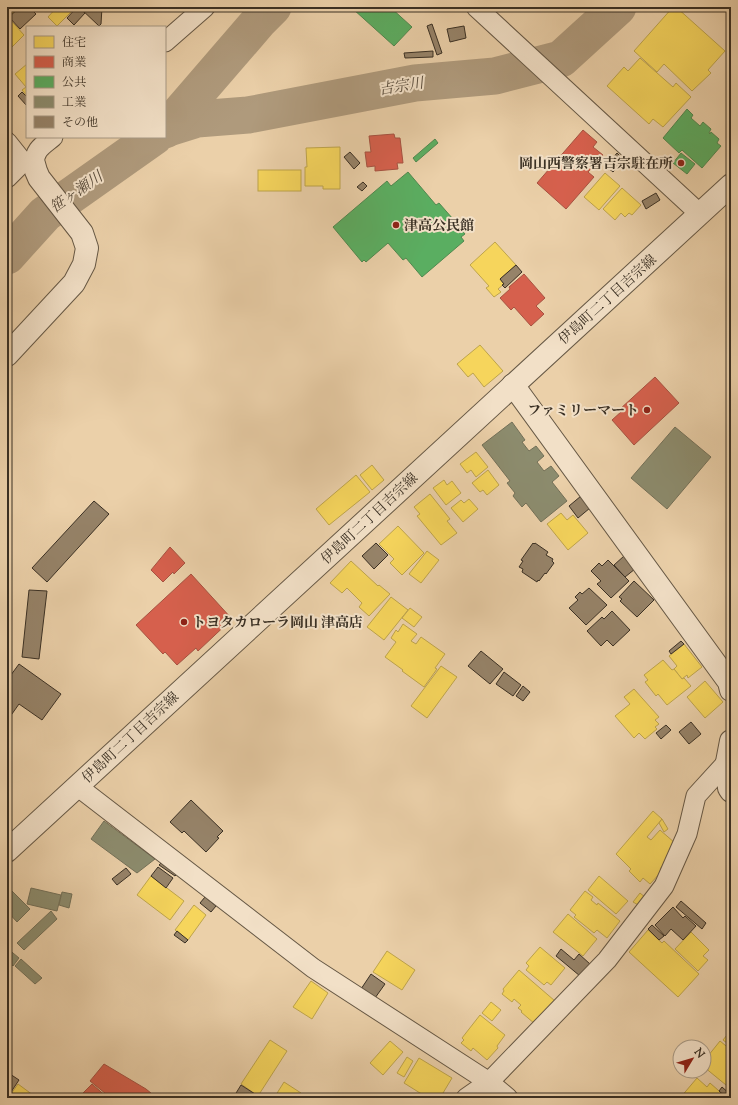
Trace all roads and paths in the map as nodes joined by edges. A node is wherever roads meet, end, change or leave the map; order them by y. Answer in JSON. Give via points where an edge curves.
{"nodes":[{"id":1,"x":206,"y":7,"type":"edge"},
{"id":2,"x":476,"y":7,"type":"edge"},
{"id":3,"x":166,"y":41,"type":"edge"},
{"id":4,"x":52,"y":138,"type":"edge"},
{"id":5,"x":7,"y":142,"type":"edge"},
{"id":6,"x":31,"y":166,"type":"junction"},
{"id":7,"x":7,"y":178,"type":"edge"},
{"id":8,"x":731,"y":185,"type":"edge"},
{"id":9,"x":700,"y":214,"type":"junction"},
{"id":10,"x":7,"y":355,"type":"edge"},
{"id":11,"x":513,"y":384,"type":"junction"},
{"id":12,"x":731,"y":690,"type":"edge"},
{"id":13,"x":731,"y":741,"type":"edge"},
{"id":14,"x":727,"y":762,"type":"junction"},
{"id":15,"x":77,"y":786,"type":"junction"},
{"id":16,"x":731,"y":791,"type":"edge"},
{"id":17,"x":7,"y":851,"type":"edge"},
{"id":18,"x":489,"y":1082,"type":"junction"},
{"id":19,"x":466,"y":1098,"type":"edge"},
{"id":20,"x":508,"y":1098,"type":"edge"}],
"edges":[{"from":1,"to":3,"type":"street"},
{"from":2,"to":9,"type":"street"},
{"from":4,"to":6,"type":"street","via":[[40,148]]},
{"from":5,"to":6,"type":"street"},
{"from":6,"to":7,"type":"street"},
{"from":6,"to":10,"type":"street","via":[[82,233],[87,248],[84,264],[74,283]]},
{"from":8,"to":9,"type":"street","name":"伊島町二丁目吉宗線"},
{"from":9,"to":11,"type":"street","name":"伊島町二丁目吉宗線"},
{"from":11,"to":12,"type":"street","via":[[729,682]]},
{"from":11,"to":15,"type":"street","name":"伊島町二丁目吉宗線"},
{"from":13,"to":14,"type":"street"},
{"from":14,"to":16,"type":"street"},
{"from":14,"to":18,"type":"street","via":[[696,796],[687,834],[664,886],[607,960]]},
{"from":15,"to":17,"type":"street","name":"伊島町二丁目吉宗線"},
{"from":15,"to":18,"type":"street","via":[[312,968]]},
{"from":18,"to":19,"type":"street"},
{"from":18,"to":20,"type":"street"}]}
